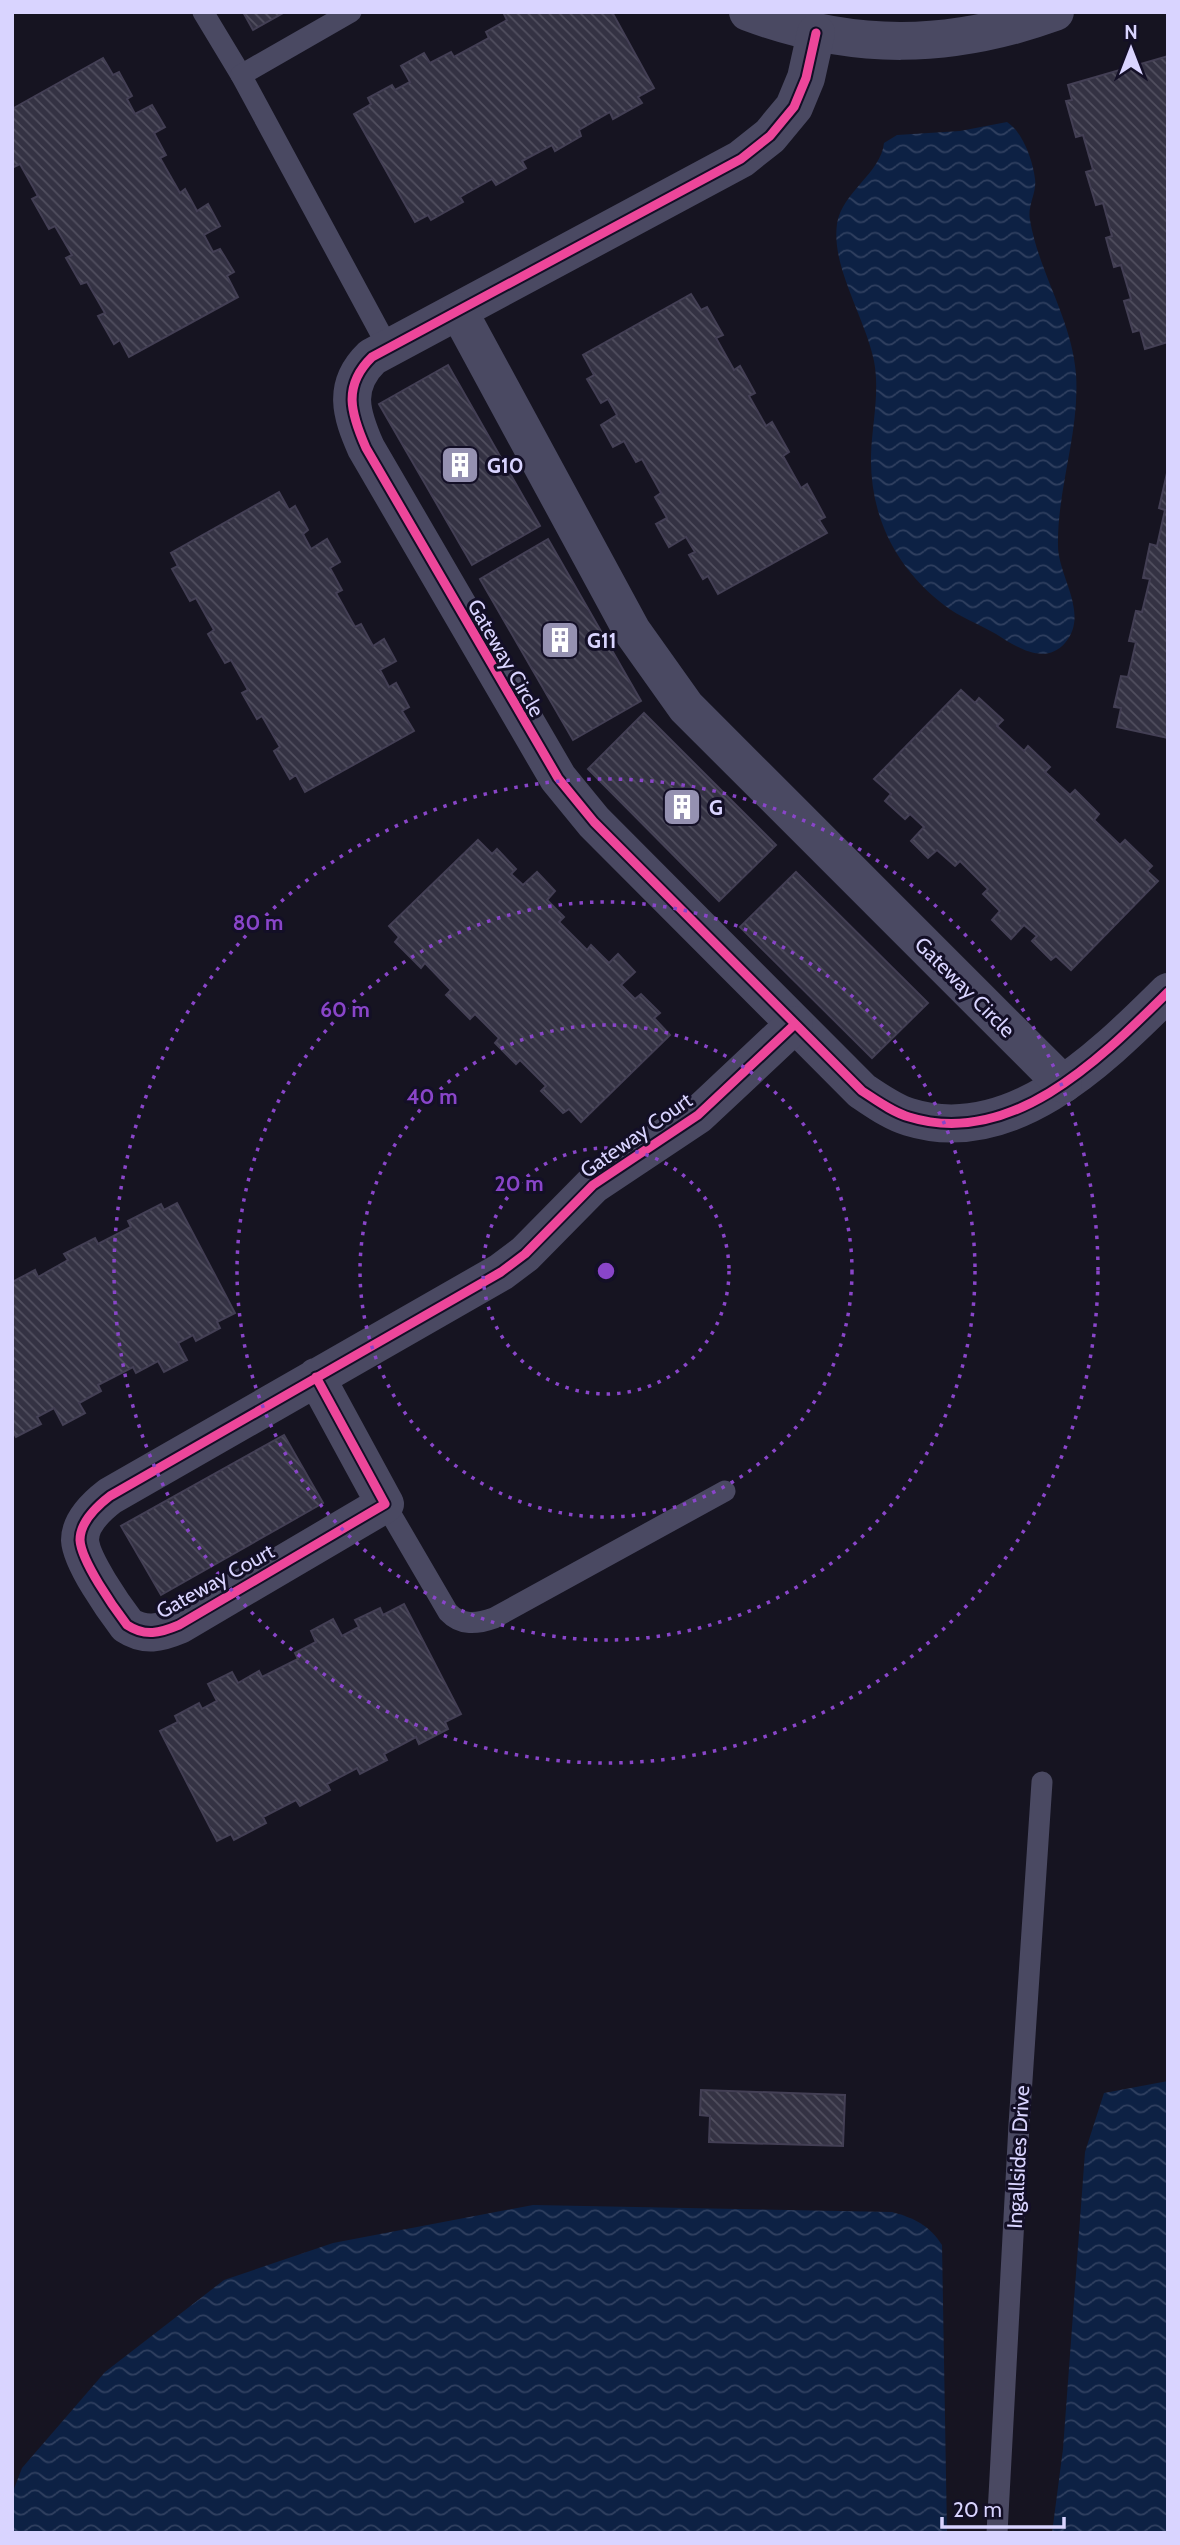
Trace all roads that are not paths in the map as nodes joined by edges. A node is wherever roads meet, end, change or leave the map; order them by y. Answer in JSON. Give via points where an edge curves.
{"nodes":[{"id":1,"x":203,"y":12,"type":"edge"},
{"id":2,"x":351,"y":12,"type":"edge"},
{"id":3,"x":748,"y":12,"type":"edge"},
{"id":4,"x":1055,"y":12,"type":"edge"},
{"id":5,"x":816,"y":33,"type":"junction"},
{"id":6,"x":241,"y":75,"type":"junction"},
{"id":7,"x":459,"y":312,"type":"junction"},
{"id":8,"x":389,"y":349,"type":"junction"},
{"id":9,"x":1168,"y":992,"type":"edge"},
{"id":10,"x":794,"y":1025,"type":"junction"},
{"id":11,"x":1063,"y":1084,"type":"junction"},
{"id":12,"x":316,"y":1377,"type":"junction"},
{"id":13,"x":725,"y":1491,"type":"dead end"},
{"id":14,"x":385,"y":1504,"type":"junction"},
{"id":15,"x":1042,"y":1782,"type":"dead end"},
{"id":16,"x":997,"y":2533,"type":"edge"}],
"edges":[{"from":1,"to":6,"type":"lane"},
{"from":2,"to":6,"type":"lane"},
{"from":3,"to":5,"type":"street"},
{"from":4,"to":5,"type":"street","via":[[972,34],[922,41],[871,41]]},
{"from":5,"to":7,"type":"street","name":"Gateway Circle","via":[[794,107],[756,149]]},
{"from":6,"to":8,"type":"lane"},
{"from":7,"to":8,"type":"street","name":"Gateway Circle"},
{"from":7,"to":11,"type":"street","name":"Gateway Circle","via":[[632,631],[686,707]]},
{"from":8,"to":10,"type":"street","name":"Gateway Circle","via":[[372,358],[355,379],[349,398],[352,416],[540,752],[594,822]]},
{"from":9,"to":11,"type":"street","name":"Gateway Circle","via":[[1105,1055]]},
{"from":10,"to":11,"type":"street","name":"Gateway Circle","via":[[862,1091],[908,1117],[941,1124],[968,1122],[1033,1102]]},
{"from":10,"to":12,"type":"street","name":"Gateway Court","via":[[698,1115],[593,1185],[501,1272]]},
{"from":12,"to":14,"type":"street"},
{"from":12,"to":14,"type":"street","name":"Gateway Court","via":[[99,1504],[80,1540],[88,1561],[127,1625],[136,1631],[162,1632]]},
{"from":13,"to":14,"type":"lane","via":[[494,1618],[469,1623],[448,1612]]},
{"from":15,"to":16,"type":"lane","name":"Ingallsides Drive"}]}
